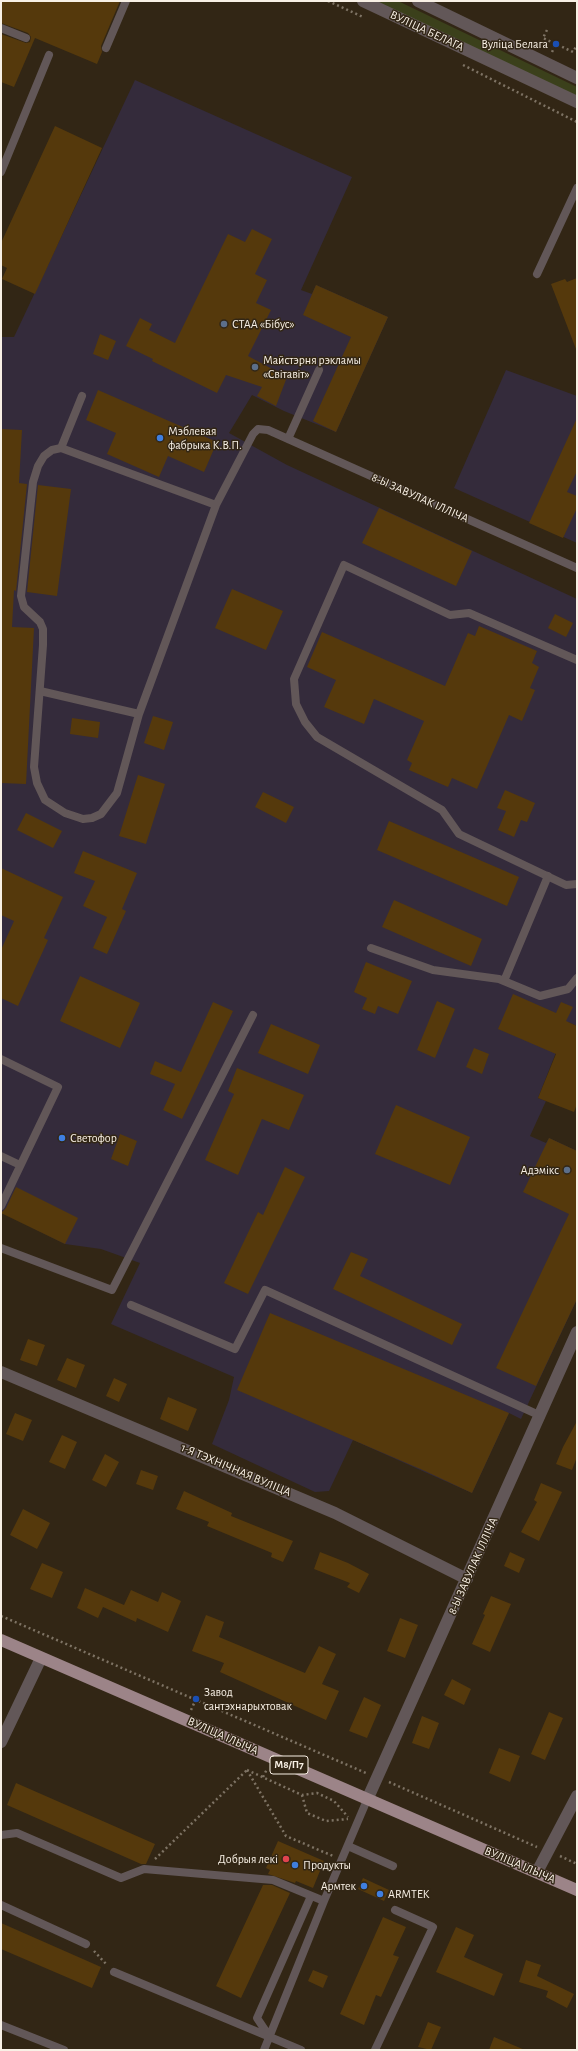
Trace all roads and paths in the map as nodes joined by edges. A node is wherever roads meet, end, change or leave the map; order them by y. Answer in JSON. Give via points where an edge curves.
{"nodes":[{"id":1,"x":126,"y":1,"type":"edge"},
{"id":2,"x":328,"y":1,"type":"edge"},
{"id":3,"x":363,"y":1,"type":"edge"},
{"id":4,"x":418,"y":1,"type":"edge"},
{"id":5,"x":370,"y":20,"type":"dead end"},
{"id":6,"x":1,"y":28,"type":"edge"},
{"id":7,"x":547,"y":30,"type":"dead end"},
{"id":8,"x":26,"y":38,"type":"dead end"},
{"id":9,"x":577,"y":44,"type":"edge"},
{"id":10,"x":106,"y":48,"type":"dead end"},
{"id":11,"x":49,"y":55,"type":"dead end"},
{"id":12,"x":461,"y":63,"type":"dead end"},
{"id":13,"x":577,"y":78,"type":"edge"},
{"id":14,"x":577,"y":102,"type":"edge"},
{"id":15,"x":577,"y":122,"type":"edge"},
{"id":16,"x":1,"y":172,"type":"edge"},
{"id":17,"x":577,"y":188,"type":"edge"},
{"id":18,"x":537,"y":274,"type":"dead end"},
{"id":19,"x":319,"y":370,"type":"dead end"},
{"id":20,"x":82,"y":396,"type":"dead end"},
{"id":21,"x":288,"y":439,"type":"junction"},
{"id":22,"x":61,"y":448,"type":"junction"},
{"id":23,"x":216,"y":505,"type":"junction"},
{"id":24,"x":577,"y":568,"type":"edge"},
{"id":25,"x":577,"y":660,"type":"edge"},
{"id":26,"x":40,"y":691,"type":"junction"},
{"id":27,"x":139,"y":714,"type":"junction"},
{"id":28,"x":548,"y":876,"type":"junction"},
{"id":29,"x":577,"y":884,"type":"edge"},
{"id":30,"x":371,"y":948,"type":"dead end"},
{"id":31,"x":577,"y":978,"type":"edge"},
{"id":32,"x":504,"y":982,"type":"junction"},
{"id":33,"x":253,"y":1015,"type":"dead end"},
{"id":34,"x":1,"y":1059,"type":"edge"},
{"id":35,"x":1,"y":1156,"type":"edge"},
{"id":36,"x":20,"y":1165,"type":"junction"},
{"id":37,"x":1,"y":1206,"type":"edge"},
{"id":38,"x":1,"y":1248,"type":"edge"},
{"id":39,"x":131,"y":1305,"type":"dead end"},
{"id":40,"x":577,"y":1332,"type":"edge"},
{"id":41,"x":1,"y":1372,"type":"edge"},
{"id":42,"x":541,"y":1416,"type":"junction"},
{"id":43,"x":467,"y":1579,"type":"junction"},
{"id":44,"x":1,"y":1616,"type":"edge"},
{"id":45,"x":1,"y":1640,"type":"edge"},
{"id":46,"x":41,"y":1658,"type":"junction"},
{"id":47,"x":1,"y":1742,"type":"edge"},
{"id":48,"x":247,"y":1770,"type":"junction"},
{"id":49,"x":378,"y":1777,"type":"junction"},
{"id":50,"x":302,"y":1795,"type":"junction"},
{"id":51,"x":577,"y":1796,"type":"edge"},
{"id":52,"x":367,"y":1800,"type":"junction"},
{"id":53,"x":1,"y":1836,"type":"edge"},
{"id":54,"x":348,"y":1846,"type":"junction"},
{"id":55,"x":548,"y":1851,"type":"junction"},
{"id":56,"x":342,"y":1860,"type":"junction"},
{"id":57,"x":577,"y":1864,"type":"edge"},
{"id":58,"x":393,"y":1866,"type":"dead end"},
{"id":59,"x":144,"y":1869,"type":"junction"},
{"id":60,"x":537,"y":1872,"type":"junction"},
{"id":61,"x":577,"y":1890,"type":"edge"},
{"id":62,"x":311,"y":1896,"type":"junction"},
{"id":63,"x":324,"y":1901,"type":"junction"},
{"id":64,"x":1,"y":1905,"type":"edge"},
{"id":65,"x":395,"y":1910,"type":"dead end"},
{"id":66,"x":86,"y":1944,"type":"joint"},
{"id":67,"x":114,"y":1972,"type":"joint"},
{"id":68,"x":1,"y":2025,"type":"edge"},
{"id":69,"x":270,"y":2037,"type":"junction"},
{"id":70,"x":64,"y":2050,"type":"edge"},
{"id":71,"x":264,"y":2050,"type":"edge"},
{"id":72,"x":300,"y":2050,"type":"edge"},
{"id":73,"x":375,"y":2050,"type":"edge"}],
"edges":[{"from":1,"to":10,"type":"lane"},
{"from":2,"to":5,"type":"path"},
{"from":3,"to":14,"type":"street","name":"ВУЛІЦА БЕЛАГА"},
{"from":4,"to":13,"type":"street","name":"ВУЛІЦА БЕЛАГА"},
{"from":6,"to":8,"type":"lane"},
{"from":7,"to":9,"type":"path","via":[[543,38],[573,52]]},
{"from":11,"to":16,"type":"lane"},
{"from":12,"to":15,"type":"path"},
{"from":17,"to":18,"type":"lane"},
{"from":19,"to":21,"type":"lane"},
{"from":20,"to":22,"type":"lane"},
{"from":21,"to":23,"type":"lane","name":"8-Ы ЗАВУЛАК ІЛЛІЧА","via":[[258,428]]},
{"from":21,"to":24,"type":"lane","name":"8-Ы ЗАВУЛАК ІЛЛІЧА"},
{"from":22,"to":23,"type":"lane"},
{"from":22,"to":26,"type":"lane","via":[[52,450],[44,456],[33,482],[22,596],[24,607],[40,622],[43,629]]},
{"from":23,"to":27,"type":"lane"},
{"from":25,"to":28,"type":"lane","via":[[470,613],[450,615],[344,565],[294,679],[296,704],[317,738],[442,810],[459,834]]},
{"from":26,"to":27,"type":"lane"},
{"from":26,"to":27,"type":"lane","via":[[34,767],[37,783],[44,800],[65,813],[83,819],[101,814],[117,793]]},
{"from":28,"to":29,"type":"lane","via":[[566,885]]},
{"from":28,"to":32,"type":"lane"},
{"from":30,"to":32,"type":"lane","via":[[433,970]]},
{"from":31,"to":32,"type":"lane","via":[[568,989],[540,996]]},
{"from":33,"to":38,"type":"lane","via":[[112,1290]]},
{"from":34,"to":36,"type":"lane","via":[[58,1087]]},
{"from":35,"to":36,"type":"lane"},
{"from":36,"to":37,"type":"lane"},
{"from":39,"to":42,"type":"lane","via":[[235,1349],[265,1290]]},
{"from":40,"to":42,"type":"street","name":"8-Ы ЗАВУЛАК ІЛЛІЧА"},
{"from":41,"to":43,"type":"street","name":"1-Я ТЭХНІЧНАЯ ВУЛІЦА","via":[[335,1513]]},
{"from":42,"to":43,"type":"street","name":"8-Ы ЗАВУЛАК ІЛЛІЧА"},
{"from":43,"to":49,"type":"street","name":"8-Ы ЗАВУЛАК ІЛЛІЧА"},
{"from":44,"to":49,"type":"path"},
{"from":45,"to":46,"type":"main road","name":"ВУЛІЦА ІЛЬІЧА","number":"М8/П7"},
{"from":46,"to":47,"type":"street"},
{"from":46,"to":52,"type":"main road","name":"ВУЛІЦА ІЛЬІЧА","number":"М8/П7"},
{"from":48,"to":50,"type":"path"},
{"from":48,"to":56,"type":"path","via":[[286,1836]]},
{"from":48,"to":59,"type":"path"},
{"from":49,"to":52,"type":"street","name":"8-Ы ЗАВУЛАК ІЛЛІЧА"},
{"from":49,"to":55,"type":"path"},
{"from":50,"to":50,"type":"path","via":[[317,1793],[334,1801],[349,1818],[326,1821],[307,1813]]},
{"from":51,"to":55,"type":"street"},
{"from":52,"to":54,"type":"lane"},
{"from":52,"to":60,"type":"main road","name":"ВУЛІЦА ІЛЬІЧА","number":"М8/П7"},
{"from":53,"to":59,"type":"lane","via":[[17,1833],[121,1878]]},
{"from":54,"to":56,"type":"lane"},
{"from":54,"to":58,"type":"lane"},
{"from":55,"to":57,"type":"path"},
{"from":55,"to":60,"type":"street"},
{"from":56,"to":63,"type":"lane"},
{"from":59,"to":62,"type":"lane","via":[[273,1880]]},
{"from":60,"to":61,"type":"main road","name":"ВУЛІЦА ІЛЬІЧА","number":"М8/П7"},
{"from":62,"to":63,"type":"lane"},
{"from":62,"to":69,"type":"lane","via":[[257,2018]]},
{"from":63,"to":69,"type":"lane"},
{"from":64,"to":66,"type":"lane"},
{"from":65,"to":73,"type":"lane","via":[[433,1927]]},
{"from":66,"to":67,"type":"path"},
{"from":67,"to":69,"type":"lane"},
{"from":68,"to":70,"type":"lane"},
{"from":69,"to":71,"type":"lane"},
{"from":69,"to":72,"type":"lane"}]}
